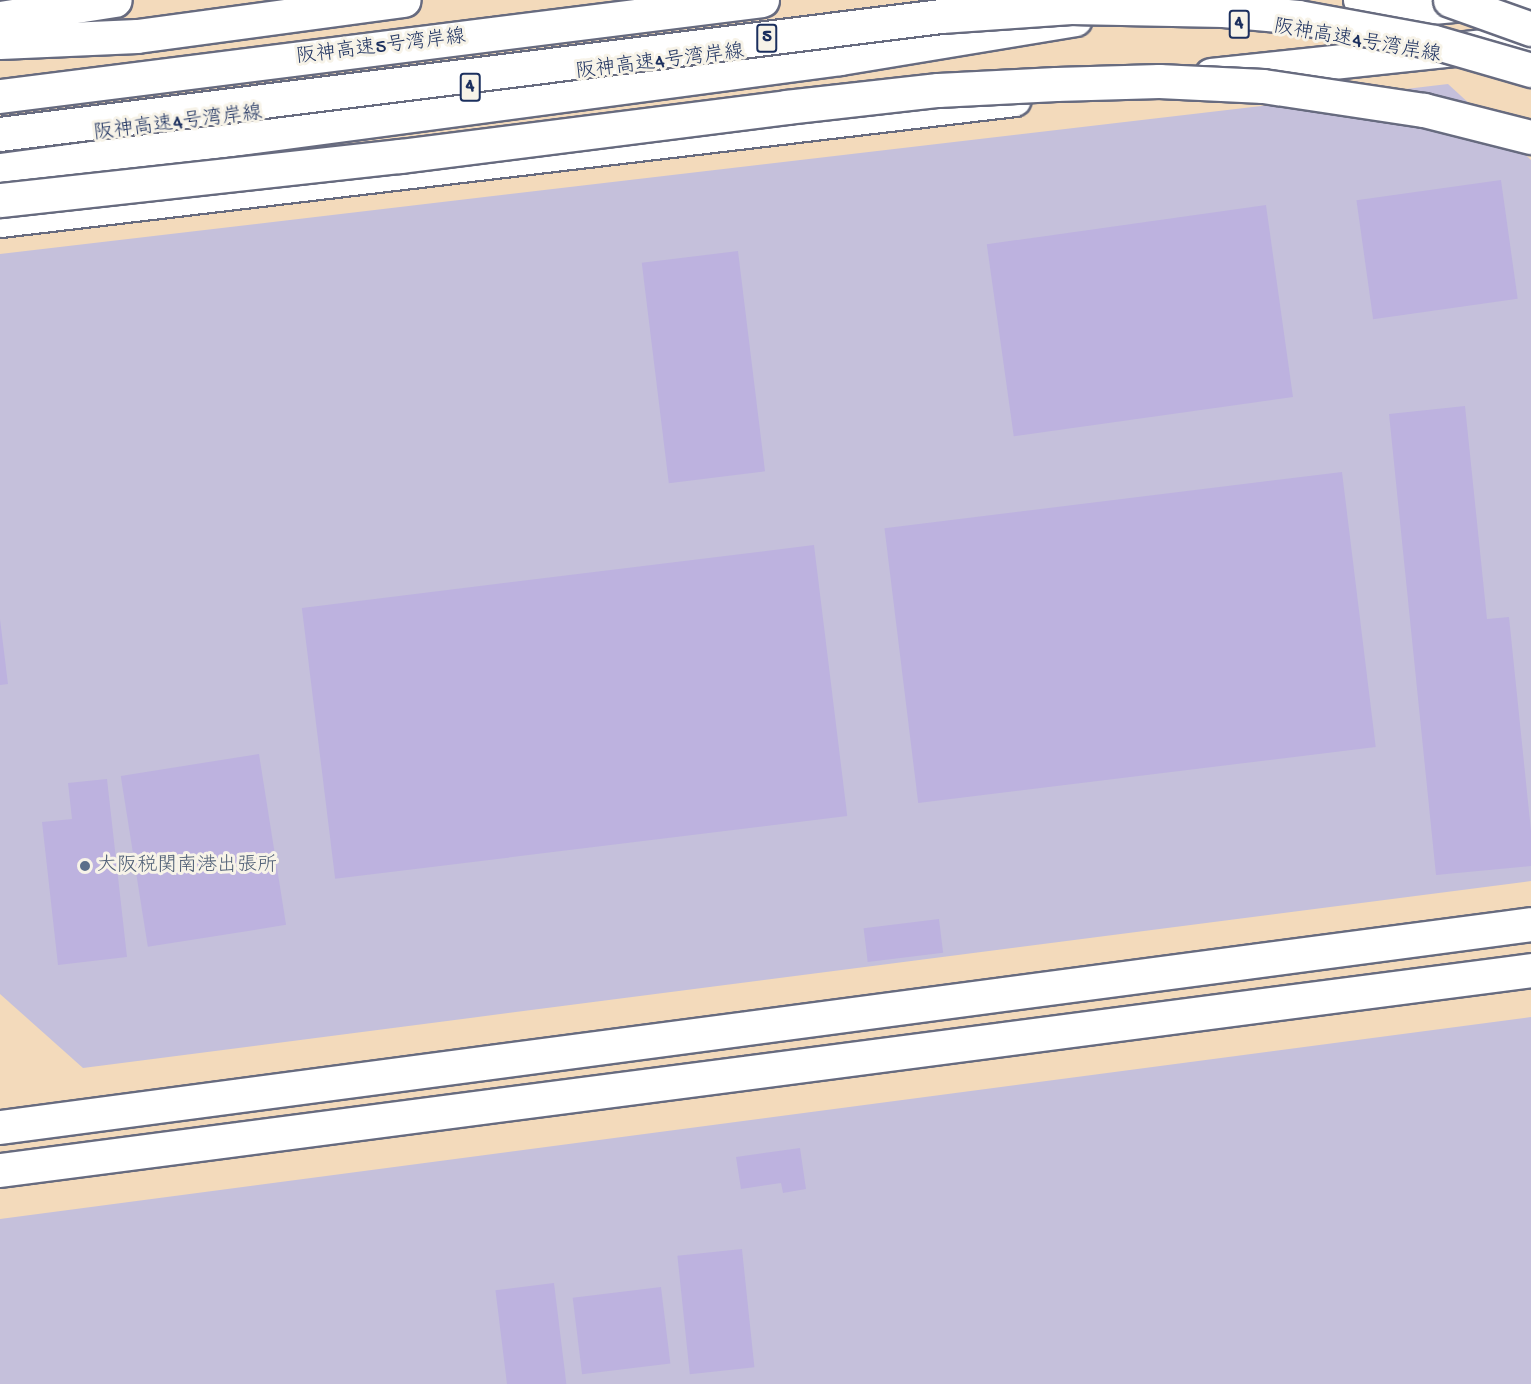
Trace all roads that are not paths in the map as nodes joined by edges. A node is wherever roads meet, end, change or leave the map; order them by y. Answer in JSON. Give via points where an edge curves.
{"nodes":[{"id":1,"x":116,"y":0,"type":"edge"},
{"id":2,"x":404,"y":0,"type":"edge"},
{"id":3,"x":670,"y":0,"type":"edge"},
{"id":4,"x":762,"y":0,"type":"edge"},
{"id":5,"x":1359,"y":0,"type":"edge"},
{"id":6,"x":1449,"y":0,"type":"edge"},
{"id":7,"x":1461,"y":0,"type":"edge"},
{"id":8,"x":1145,"y":7,"type":"junction"},
{"id":9,"x":1522,"y":15,"type":"edge"},
{"id":10,"x":0,"y":18,"type":"edge"},
{"id":11,"x":0,"y":42,"type":"edge"},
{"id":12,"x":1531,"y":70,"type":"edge"},
{"id":13,"x":1531,"y":83,"type":"edge"},
{"id":14,"x":0,"y":85,"type":"edge"},
{"id":15,"x":0,"y":96,"type":"edge"},
{"id":16,"x":0,"y":134,"type":"edge"},
{"id":17,"x":1531,"y":137,"type":"edge"},
{"id":18,"x":0,"y":147,"type":"edge"},
{"id":19,"x":0,"y":170,"type":"edge"},
{"id":20,"x":0,"y":200,"type":"edge"},
{"id":21,"x":0,"y":220,"type":"edge"},
{"id":22,"x":1531,"y":924,"type":"edge"},
{"id":23,"x":1531,"y":970,"type":"edge"},
{"id":24,"x":0,"y":1127,"type":"edge"},
{"id":25,"x":0,"y":1170,"type":"edge"}],
"edges":[{"from":1,"to":10,"type":"main road"},
{"from":2,"to":11,"type":"main road","via":[[137,36]]},
{"from":3,"to":14,"type":"main road"},
{"from":4,"to":15,"type":"main road","name":"阪神高速5号湾岸線","number":"5"},
{"from":5,"to":9,"type":"street","via":[[1411,11]]},
{"from":6,"to":9,"type":"main road","bridge":true},
{"from":7,"to":9,"type":"main road","bridge":true},
{"from":8,"to":12,"type":"main road","name":"阪神高速5号湾岸線","number":"5","bridge":true,"via":[[1223,10],[1367,27]]},
{"from":8,"to":16,"type":"main road","name":"阪神高速5号湾岸線","number":"5","bridge":true,"via":[[1071,7],[941,16]]},
{"from":8,"to":19,"type":"main road","bridge":true,"via":[[840,58]]},
{"from":9,"to":21,"type":"main road","via":[[1334,59]]},
{"from":13,"to":18,"type":"main road","name":"阪神高速4号湾岸線","number":"4","via":[[1433,52],[1291,28],[1199,21],[1071,19],[940,28]]},
{"from":17,"to":20,"type":"main road","bridge":true,"via":[[1424,110],[1263,86],[1159,81],[1056,84],[938,90]]},
{"from":22,"to":24,"type":"main road"},
{"from":23,"to":25,"type":"main road"}]}
